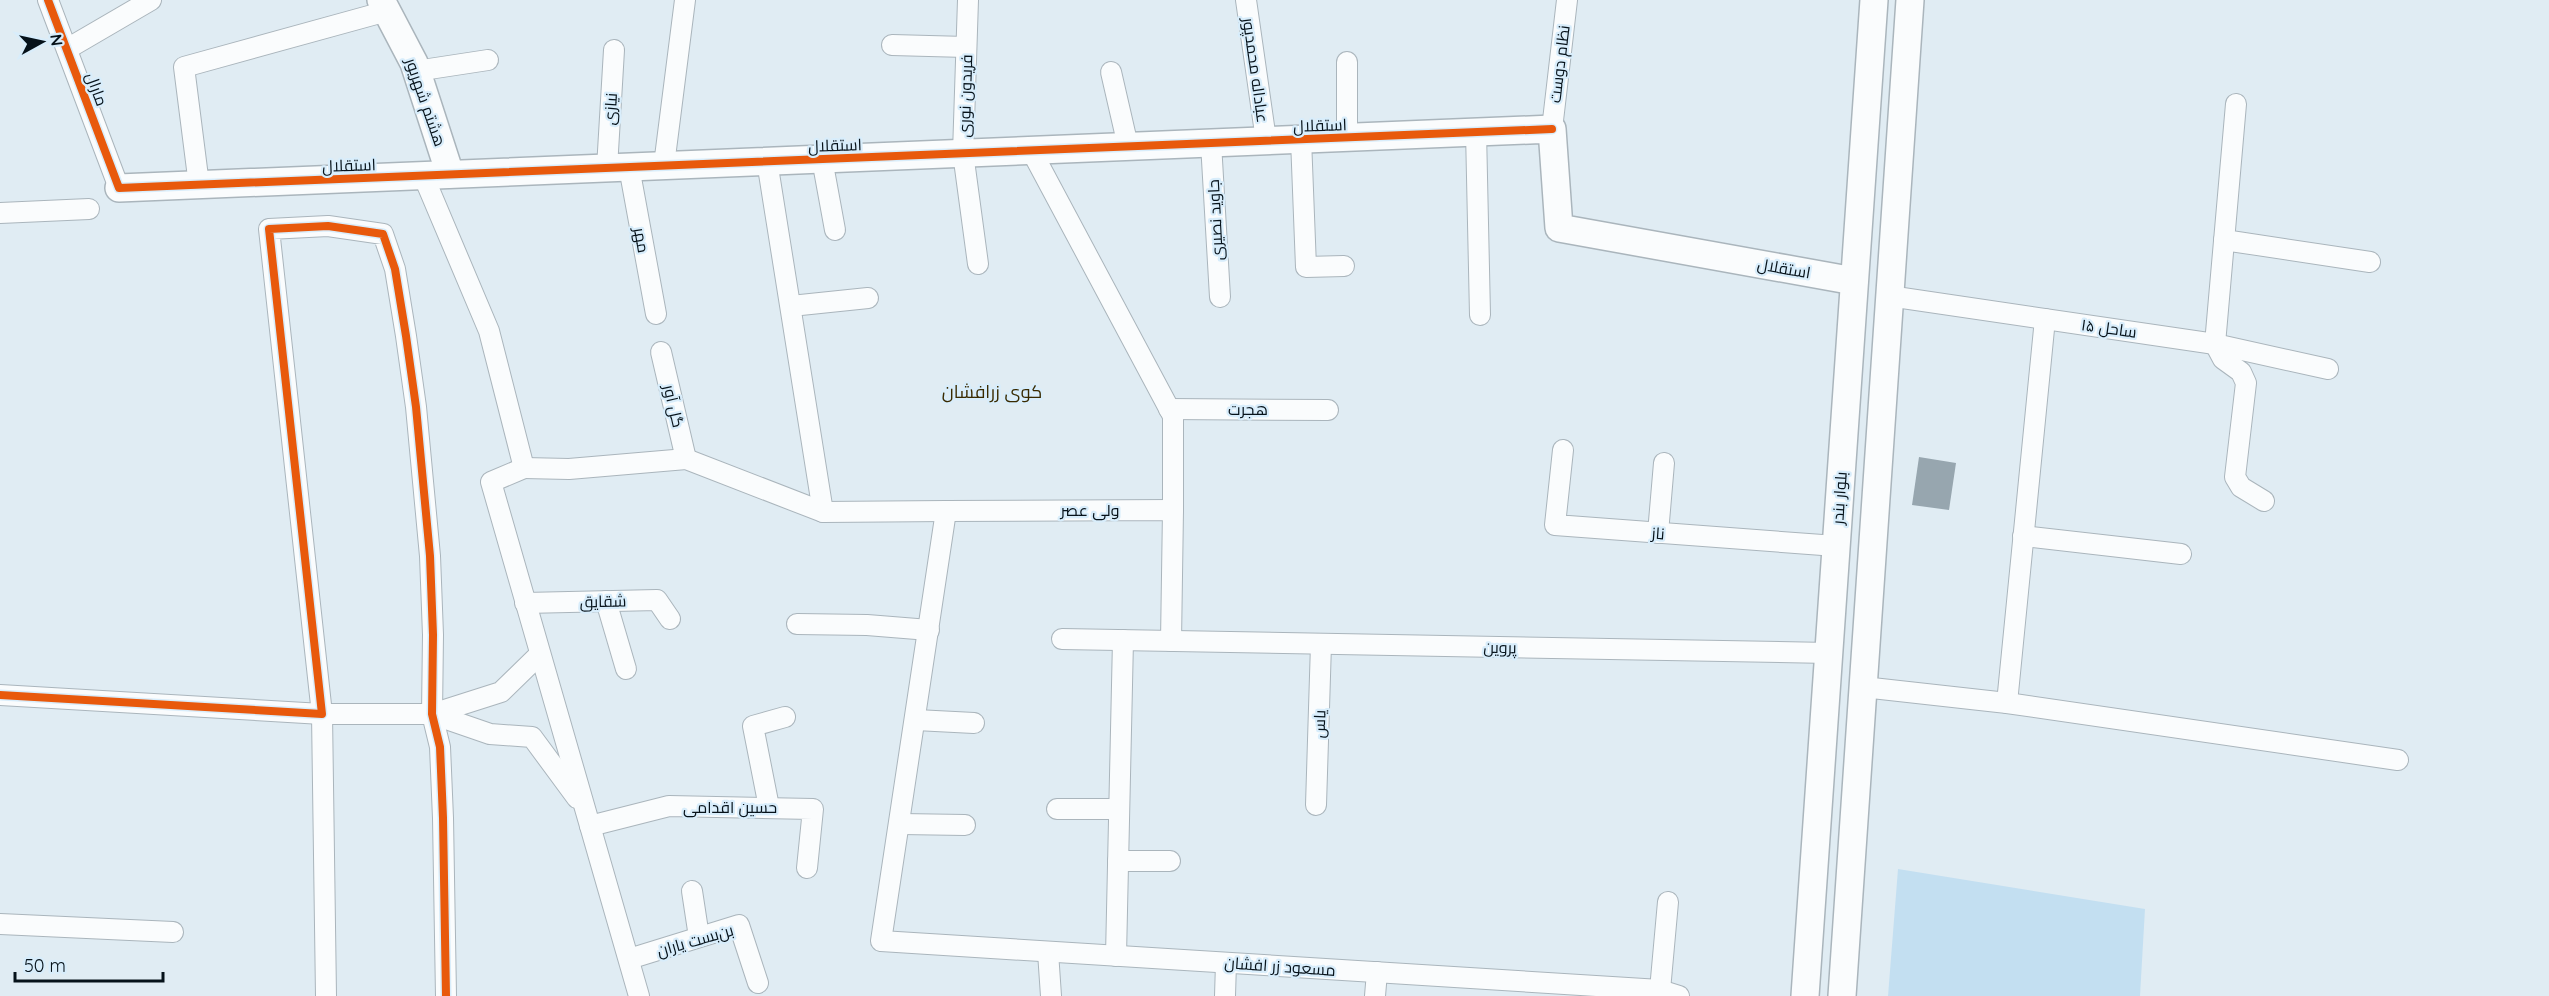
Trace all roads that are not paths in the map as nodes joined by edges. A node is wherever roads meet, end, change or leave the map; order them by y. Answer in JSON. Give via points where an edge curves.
{"nodes":[{"id":1,"x":48,"y":0,"type":"edge"},
{"id":2,"x":151,"y":0,"type":"edge"},
{"id":3,"x":685,"y":0,"type":"edge"},
{"id":4,"x":968,"y":0,"type":"edge"},
{"id":5,"x":1246,"y":0,"type":"edge"},
{"id":6,"x":1568,"y":0,"type":"edge"},
{"id":7,"x":1874,"y":0,"type":"edge"},
{"id":8,"x":1910,"y":0,"type":"edge"},
{"id":9,"x":384,"y":5,"type":"edge"},
{"id":10,"x":892,"y":45,"type":"dead end"},
{"id":11,"x":966,"y":46,"type":"junction"},
{"id":12,"x":68,"y":49,"type":"junction"},
{"id":13,"x":614,"y":50,"type":"dead end"},
{"id":14,"x":488,"y":60,"type":"dead end"},
{"id":15,"x":1347,"y":62,"type":"dead end"},
{"id":16,"x":416,"y":70,"type":"junction"},
{"id":17,"x":1111,"y":72,"type":"dead end"},
{"id":18,"x":2236,"y":104,"type":"dead end"},
{"id":19,"x":1551,"y":129,"type":"junction"},
{"id":20,"x":1476,"y":131,"type":"junction"},
{"id":21,"x":1347,"y":137,"type":"junction"},
{"id":22,"x":1301,"y":139,"type":"junction"},
{"id":23,"x":1266,"y":140,"type":"junction"},
{"id":24,"x":1211,"y":143,"type":"junction"},
{"id":25,"x":1128,"y":146,"type":"junction"},
{"id":26,"x":1031,"y":150,"type":"junction"},
{"id":27,"x":963,"y":153,"type":"junction"},
{"id":28,"x":822,"y":159,"type":"junction"},
{"id":29,"x":767,"y":161,"type":"junction"},
{"id":30,"x":664,"y":165,"type":"junction"},
{"id":31,"x":618,"y":167,"type":"junction"},
{"id":32,"x":437,"y":175,"type":"junction"},
{"id":33,"x":199,"y":184,"type":"junction"},
{"id":34,"x":119,"y":188,"type":"joint"},
{"id":35,"x":88,"y":209,"type":"dead end"},
{"id":36,"x":0,"y":213,"type":"edge"},
{"id":37,"x":835,"y":230,"type":"dead end"},
{"id":38,"x":2224,"y":240,"type":"junction"},
{"id":39,"x":2370,"y":262,"type":"dead end"},
{"id":40,"x":978,"y":264,"type":"dead end"},
{"id":41,"x":1344,"y":266,"type":"dead end"},
{"id":42,"x":1854,"y":280,"type":"junction"},
{"id":43,"x":1889,"y":296,"type":"junction"},
{"id":44,"x":1220,"y":297,"type":"dead end"},
{"id":45,"x":868,"y":298,"type":"dead end"},
{"id":46,"x":791,"y":306,"type":"junction"},
{"id":47,"x":656,"y":314,"type":"dead end"},
{"id":48,"x":1480,"y":315,"type":"dead end"},
{"id":49,"x":2045,"y":319,"type":"junction"},
{"id":50,"x":2215,"y":344,"type":"junction"},
{"id":51,"x":661,"y":352,"type":"dead end"},
{"id":52,"x":2328,"y":369,"type":"dead end"},
{"id":53,"x":1169,"y":409,"type":"junction"},
{"id":54,"x":1328,"y":410,"type":"dead end"},
{"id":55,"x":1563,"y":450,"type":"dead end"},
{"id":56,"x":686,"y":459,"type":"junction"},
{"id":57,"x":1664,"y":463,"type":"dead end"},
{"id":58,"x":524,"y":468,"type":"junction"},
{"id":59,"x":2264,"y":501,"type":"dead end"},
{"id":60,"x":1173,"y":510,"type":"junction"},
{"id":61,"x":946,"y":511,"type":"junction"},
{"id":62,"x":823,"y":512,"type":"junction"},
{"id":63,"x":1658,"y":533,"type":"junction"},
{"id":64,"x":2023,"y":536,"type":"junction"},
{"id":65,"x":1836,"y":546,"type":"junction"},
{"id":66,"x":2181,"y":554,"type":"dead end"},
{"id":67,"x":606,"y":601,"type":"junction"},
{"id":68,"x":525,"y":603,"type":"junction"},
{"id":69,"x":670,"y":619,"type":"dead end"},
{"id":70,"x":797,"y":624,"type":"dead end"},
{"id":71,"x":929,"y":630,"type":"junction"},
{"id":72,"x":1062,"y":639,"type":"dead end"},
{"id":73,"x":1123,"y":640,"type":"junction"},
{"id":74,"x":1171,"y":641,"type":"junction"},
{"id":75,"x":1321,"y":644,"type":"junction"},
{"id":76,"x":1829,"y":653,"type":"junction"},
{"id":77,"x":540,"y":654,"type":"junction"},
{"id":78,"x":626,"y":669,"type":"dead end"},
{"id":79,"x":1863,"y":687,"type":"junction"},
{"id":80,"x":0,"y":695,"type":"edge"},
{"id":81,"x":2007,"y":703,"type":"junction"},
{"id":82,"x":322,"y":714,"type":"junction"},
{"id":83,"x":432,"y":714,"type":"junction"},
{"id":84,"x":785,"y":717,"type":"dead end"},
{"id":85,"x":916,"y":720,"type":"junction"},
{"id":86,"x":974,"y":723,"type":"dead end"},
{"id":87,"x":2398,"y":760,"type":"dead end"},
{"id":88,"x":1316,"y":805,"type":"dead end"},
{"id":89,"x":769,"y":807,"type":"junction"},
{"id":90,"x":1057,"y":809,"type":"dead end"},
{"id":91,"x":1119,"y":809,"type":"junction"},
{"id":92,"x":587,"y":817,"type":"junction"},
{"id":93,"x":901,"y":824,"type":"junction"},
{"id":94,"x":965,"y":825,"type":"dead end"},
{"id":95,"x":1118,"y":861,"type":"junction"},
{"id":96,"x":1170,"y":861,"type":"dead end"},
{"id":97,"x":807,"y":868,"type":"dead end"},
{"id":98,"x":692,"y":891,"type":"dead end"},
{"id":99,"x":1668,"y":902,"type":"dead end"},
{"id":100,"x":0,"y":924,"type":"edge"},
{"id":101,"x":173,"y":932,"type":"dead end"},
{"id":102,"x":699,"y":937,"type":"junction"},
{"id":103,"x":1048,"y":952,"type":"junction"},
{"id":104,"x":1116,"y":956,"type":"junction"},
{"id":105,"x":629,"y":959,"type":"junction"},
{"id":106,"x":1227,"y":963,"type":"junction"},
{"id":107,"x":1377,"y":972,"type":"junction"},
{"id":108,"x":758,"y":983,"type":"dead end"},
{"id":109,"x":1471,"y":987,"type":"edge"},
{"id":110,"x":1669,"y":993,"type":"edge"},
{"id":111,"x":326,"y":996,"type":"edge"},
{"id":112,"x":446,"y":996,"type":"edge"},
{"id":113,"x":639,"y":996,"type":"edge"},
{"id":114,"x":1051,"y":996,"type":"edge"},
{"id":115,"x":1225,"y":996,"type":"edge"},
{"id":116,"x":1375,"y":996,"type":"edge"},
{"id":117,"x":1805,"y":996,"type":"edge"},
{"id":118,"x":1842,"y":996,"type":"edge"}],
"edges":[{"from":1,"to":12,"type":"street","name":"مارال"},
{"from":2,"to":12,"type":"street"},
{"from":3,"to":30,"type":"street"},
{"from":4,"to":11,"type":"street","name":"فریدون نوری"},
{"from":5,"to":23,"type":"street","name":"عباداله محمدپور"},
{"from":6,"to":19,"type":"street","name":"نظام دوست"},
{"from":7,"to":42,"type":"street","name":"بلوار بندر"},
{"from":8,"to":43,"type":"street"},
{"from":9,"to":16,"type":"street","name":"هشتم شهریور"},
{"from":9,"to":33,"type":"street","via":[[184,67]]},
{"from":10,"to":11,"type":"street"},
{"from":11,"to":27,"type":"street","name":"فریدون نوری"},
{"from":12,"to":34,"type":"street","name":"مارال"},
{"from":13,"to":31,"type":"street","name":"نیازی"},
{"from":14,"to":16,"type":"street"},
{"from":15,"to":21,"type":"street"},
{"from":16,"to":32,"type":"street","name":"هشتم شهریور"},
{"from":17,"to":25,"type":"street"},
{"from":18,"to":38,"type":"street"},
{"from":19,"to":20,"type":"street","name":"استقلال"},
{"from":19,"to":42,"type":"street","name":"استقلال","via":[[1559,228]]},
{"from":20,"to":21,"type":"street","name":"استقلال"},
{"from":20,"to":48,"type":"street"},
{"from":21,"to":22,"type":"street","name":"استقلال"},
{"from":22,"to":23,"type":"street","name":"استقلال"},
{"from":22,"to":41,"type":"street","via":[[1306,267]]},
{"from":23,"to":24,"type":"street","name":"استقلال"},
{"from":24,"to":25,"type":"street","name":"استقلال"},
{"from":24,"to":44,"type":"street","name":"جاوید نصیری"},
{"from":25,"to":26,"type":"street","name":"استقلال"},
{"from":26,"to":27,"type":"street","name":"استقلال"},
{"from":26,"to":53,"type":"street"},
{"from":27,"to":28,"type":"street","name":"استقلال"},
{"from":27,"to":40,"type":"street","name":"فریدون نوری"},
{"from":28,"to":29,"type":"street","name":"استقلال"},
{"from":28,"to":37,"type":"street"},
{"from":29,"to":30,"type":"street","name":"استقلال"},
{"from":29,"to":46,"type":"street"},
{"from":30,"to":31,"type":"street","name":"استقلال"},
{"from":31,"to":32,"type":"street","name":"استقلال"},
{"from":31,"to":47,"type":"street","name":"مهر"},
{"from":32,"to":33,"type":"street","name":"استقلال"},
{"from":32,"to":58,"type":"street","via":[[489,331]]},
{"from":33,"to":34,"type":"street","name":"استقلال"},
{"from":35,"to":36,"type":"street"},
{"from":38,"to":39,"type":"street"},
{"from":38,"to":50,"type":"street"},
{"from":42,"to":65,"type":"street","name":"بلوار بندر"},
{"from":43,"to":49,"type":"street","name":"ساحل ۱۵"},
{"from":43,"to":79,"type":"street"},
{"from":45,"to":46,"type":"street"},
{"from":46,"to":62,"type":"street"},
{"from":49,"to":50,"type":"street","name":"ساحل ۱۵"},
{"from":49,"to":64,"type":"street"},
{"from":50,"to":52,"type":"street","name":"ساحل ۱۵"},
{"from":50,"to":59,"type":"street","via":[[2223,359],[2241,372],[2246,383],[2235,477],[2241,487]]},
{"from":51,"to":56,"type":"street","name":"گل آور"},
{"from":53,"to":54,"type":"street","name":"هجرت"},
{"from":53,"to":60,"type":"street","via":[[1173,416]]},
{"from":55,"to":63,"type":"street","name":"ناز","via":[[1555,525]]},
{"from":56,"to":58,"type":"street","via":[[569,469]]},
{"from":56,"to":62,"type":"street"},
{"from":57,"to":63,"type":"street"},
{"from":58,"to":68,"type":"street","via":[[491,483]]},
{"from":60,"to":61,"type":"street","name":"ولی عصر"},
{"from":60,"to":74,"type":"street"},
{"from":61,"to":62,"type":"street","name":"ولی عصر"},
{"from":61,"to":71,"type":"street"},
{"from":63,"to":65,"type":"street","name":"ناز"},
{"from":64,"to":66,"type":"street"},
{"from":64,"to":81,"type":"street"},
{"from":65,"to":76,"type":"street","name":"بلوار بندر"},
{"from":67,"to":68,"type":"street","name":"شقایق"},
{"from":67,"to":69,"type":"street","name":"شقایق","via":[[657,600]]},
{"from":67,"to":78,"type":"street"},
{"from":68,"to":77,"type":"street"},
{"from":70,"to":71,"type":"street"},
{"from":71,"to":85,"type":"street"},
{"from":72,"to":73,"type":"street"},
{"from":73,"to":74,"type":"street"},
{"from":73,"to":91,"type":"street"},
{"from":74,"to":75,"type":"street","name":"پروین"},
{"from":75,"to":76,"type":"street","name":"پروین"},
{"from":75,"to":88,"type":"street","name":"یاس"},
{"from":76,"to":117,"type":"street","name":"بلوار بندر"},
{"from":77,"to":83,"type":"street","via":[[501,692]]},
{"from":77,"to":92,"type":"street"},
{"from":79,"to":81,"type":"street"},
{"from":79,"to":118,"type":"street"},
{"from":80,"to":82,"type":"street"},
{"from":81,"to":87,"type":"street"},
{"from":82,"to":83,"type":"street"},
{"from":82,"to":83,"type":"street","via":[[269,229],[327,226],[383,234],[395,269],[416,407],[430,556]]},
{"from":82,"to":111,"type":"street"},
{"from":83,"to":92,"type":"street","via":[[490,734],[532,737]]},
{"from":83,"to":112,"type":"street","via":[[440,747]]},
{"from":84,"to":89,"type":"street","via":[[753,726]]},
{"from":85,"to":86,"type":"street"},
{"from":85,"to":93,"type":"street"},
{"from":89,"to":92,"type":"street","name":"حسین اقدامی","via":[[669,806]]},
{"from":89,"to":97,"type":"street","name":"حسین اقدامی","via":[[813,809]]},
{"from":90,"to":91,"type":"street"},
{"from":91,"to":95,"type":"street"},
{"from":92,"to":105,"type":"street"},
{"from":93,"to":94,"type":"street"},
{"from":93,"to":103,"type":"street","name":"مسعود زر افشان","via":[[881,941]]},
{"from":95,"to":96,"type":"street"},
{"from":95,"to":104,"type":"street"},
{"from":98,"to":102,"type":"street"},
{"from":99,"to":110,"type":"street"},
{"from":100,"to":101,"type":"street"},
{"from":102,"to":105,"type":"street","name":"بن‌بست یاران"},
{"from":102,"to":108,"type":"street","name":"بن‌بست یاران","via":[[740,925]]},
{"from":103,"to":104,"type":"street","name":"مسعود زر افشان"},
{"from":103,"to":114,"type":"street"},
{"from":104,"to":106,"type":"street","name":"مسعود زر افشان"},
{"from":105,"to":113,"type":"street"},
{"from":106,"to":107,"type":"street","name":"مسعود زر افشان"},
{"from":106,"to":115,"type":"street"},
{"from":107,"to":109,"type":"street","name":"مسعود زر افشان"},
{"from":107,"to":116,"type":"street"},
{"from":109,"to":110,"type":"street","name":"مسعود زر افشان"}]}
